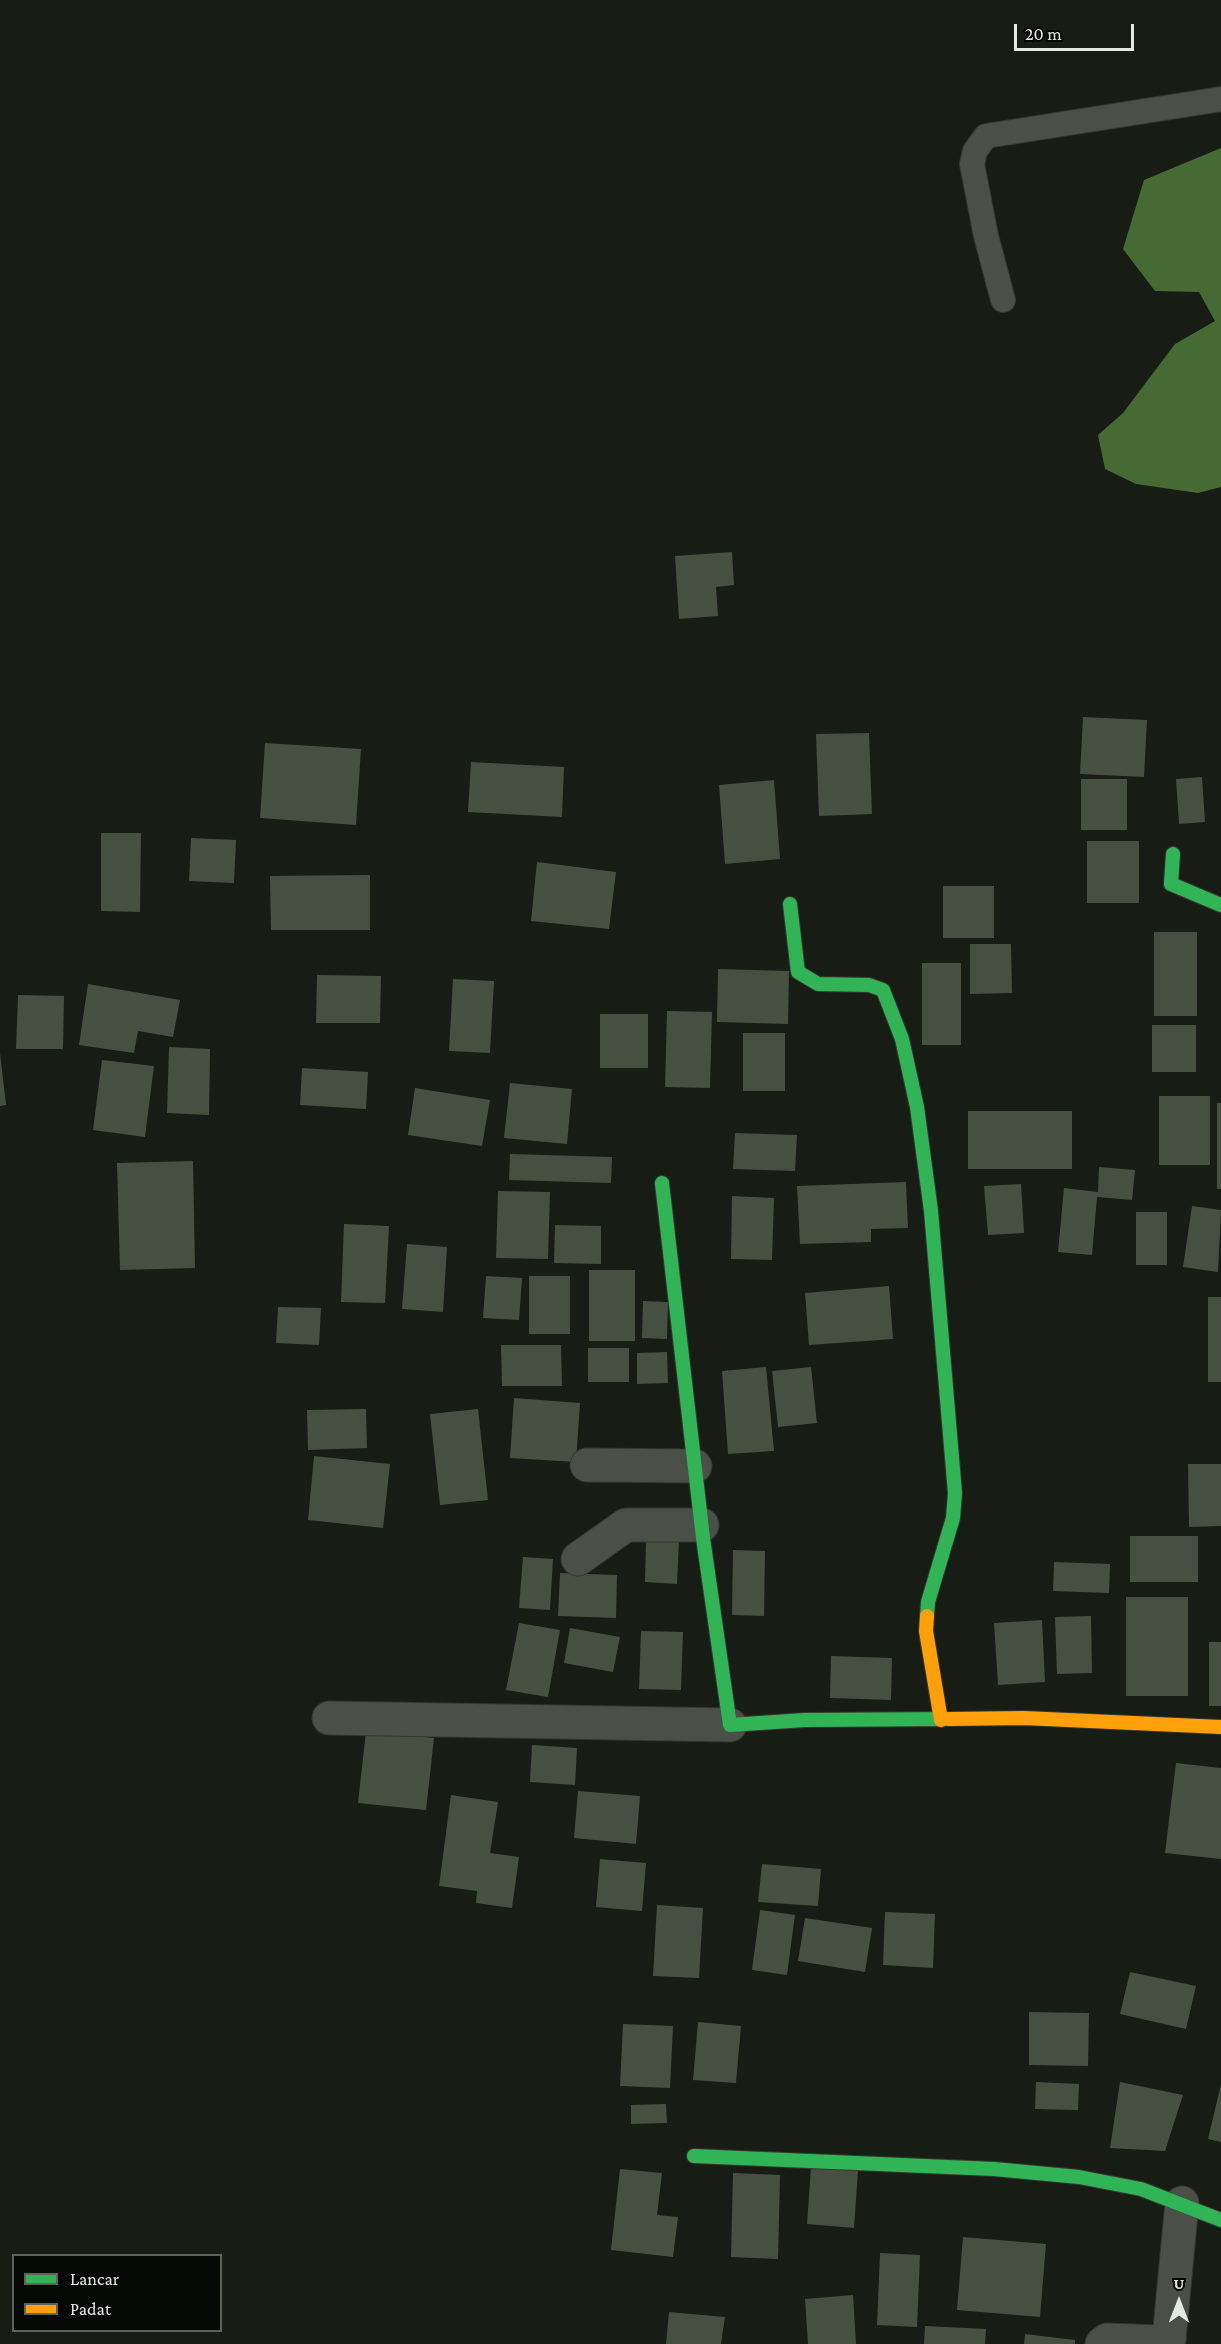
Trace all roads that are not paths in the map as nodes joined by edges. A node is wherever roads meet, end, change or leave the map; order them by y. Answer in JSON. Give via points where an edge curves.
{"nodes":[{"id":1,"x":1221,"y":99,"type":"edge"},
{"id":2,"x":1004,"y":300,"type":"dead end"},
{"id":3,"x":1173,"y":854,"type":"dead end"},
{"id":4,"x":790,"y":904,"type":"dead end"},
{"id":5,"x":1221,"y":905,"type":"edge"},
{"id":6,"x":662,"y":1183,"type":"dead end"},
{"id":7,"x":587,"y":1465,"type":"dead end"},
{"id":8,"x":695,"y":1466,"type":"junction"},
{"id":9,"x":702,"y":1525,"type":"junction"},
{"id":10,"x":578,"y":1559,"type":"dead end"},
{"id":11,"x":329,"y":1718,"type":"dead end"},
{"id":12,"x":941,"y":1720,"type":"junction"},
{"id":13,"x":730,"y":1725,"type":"junction"},
{"id":14,"x":1221,"y":1727,"type":"edge"},
{"id":15,"x":694,"y":2156,"type":"dead end"},
{"id":16,"x":1182,"y":2203,"type":"junction"},
{"id":17,"x":1221,"y":2220,"type":"edge"},
{"id":18,"x":1102,"y":2344,"type":"edge"}],
"edges":[{"from":1,"to":2,"type":"lane","via":[[986,136],[975,151],[972,164]]},
{"from":3,"to":5,"type":"street","via":[[1171,884]]},
{"from":4,"to":12,"type":"street","via":[[798,972],[818,984],[869,985],[883,990],[902,1039],[917,1107],[931,1211],[955,1493],[953,1518],[928,1602],[926,1631]]},
{"from":6,"to":8,"type":"street"},
{"from":7,"to":8,"type":"street"},
{"from":8,"to":9,"type":"street"},
{"from":9,"to":10,"type":"street","via":[[626,1525]]},
{"from":9,"to":13,"type":"street"},
{"from":11,"to":13,"type":"street"},
{"from":12,"to":13,"type":"street","via":[[805,1719]]},
{"from":12,"to":14,"type":"street","via":[[1024,1718]]},
{"from":15,"to":16,"type":"street","via":[[1058,2175],[1142,2189]]},
{"from":16,"to":17,"type":"street"},
{"from":16,"to":18,"type":"street","via":[[1169,2339],[1107,2340]]}]}
